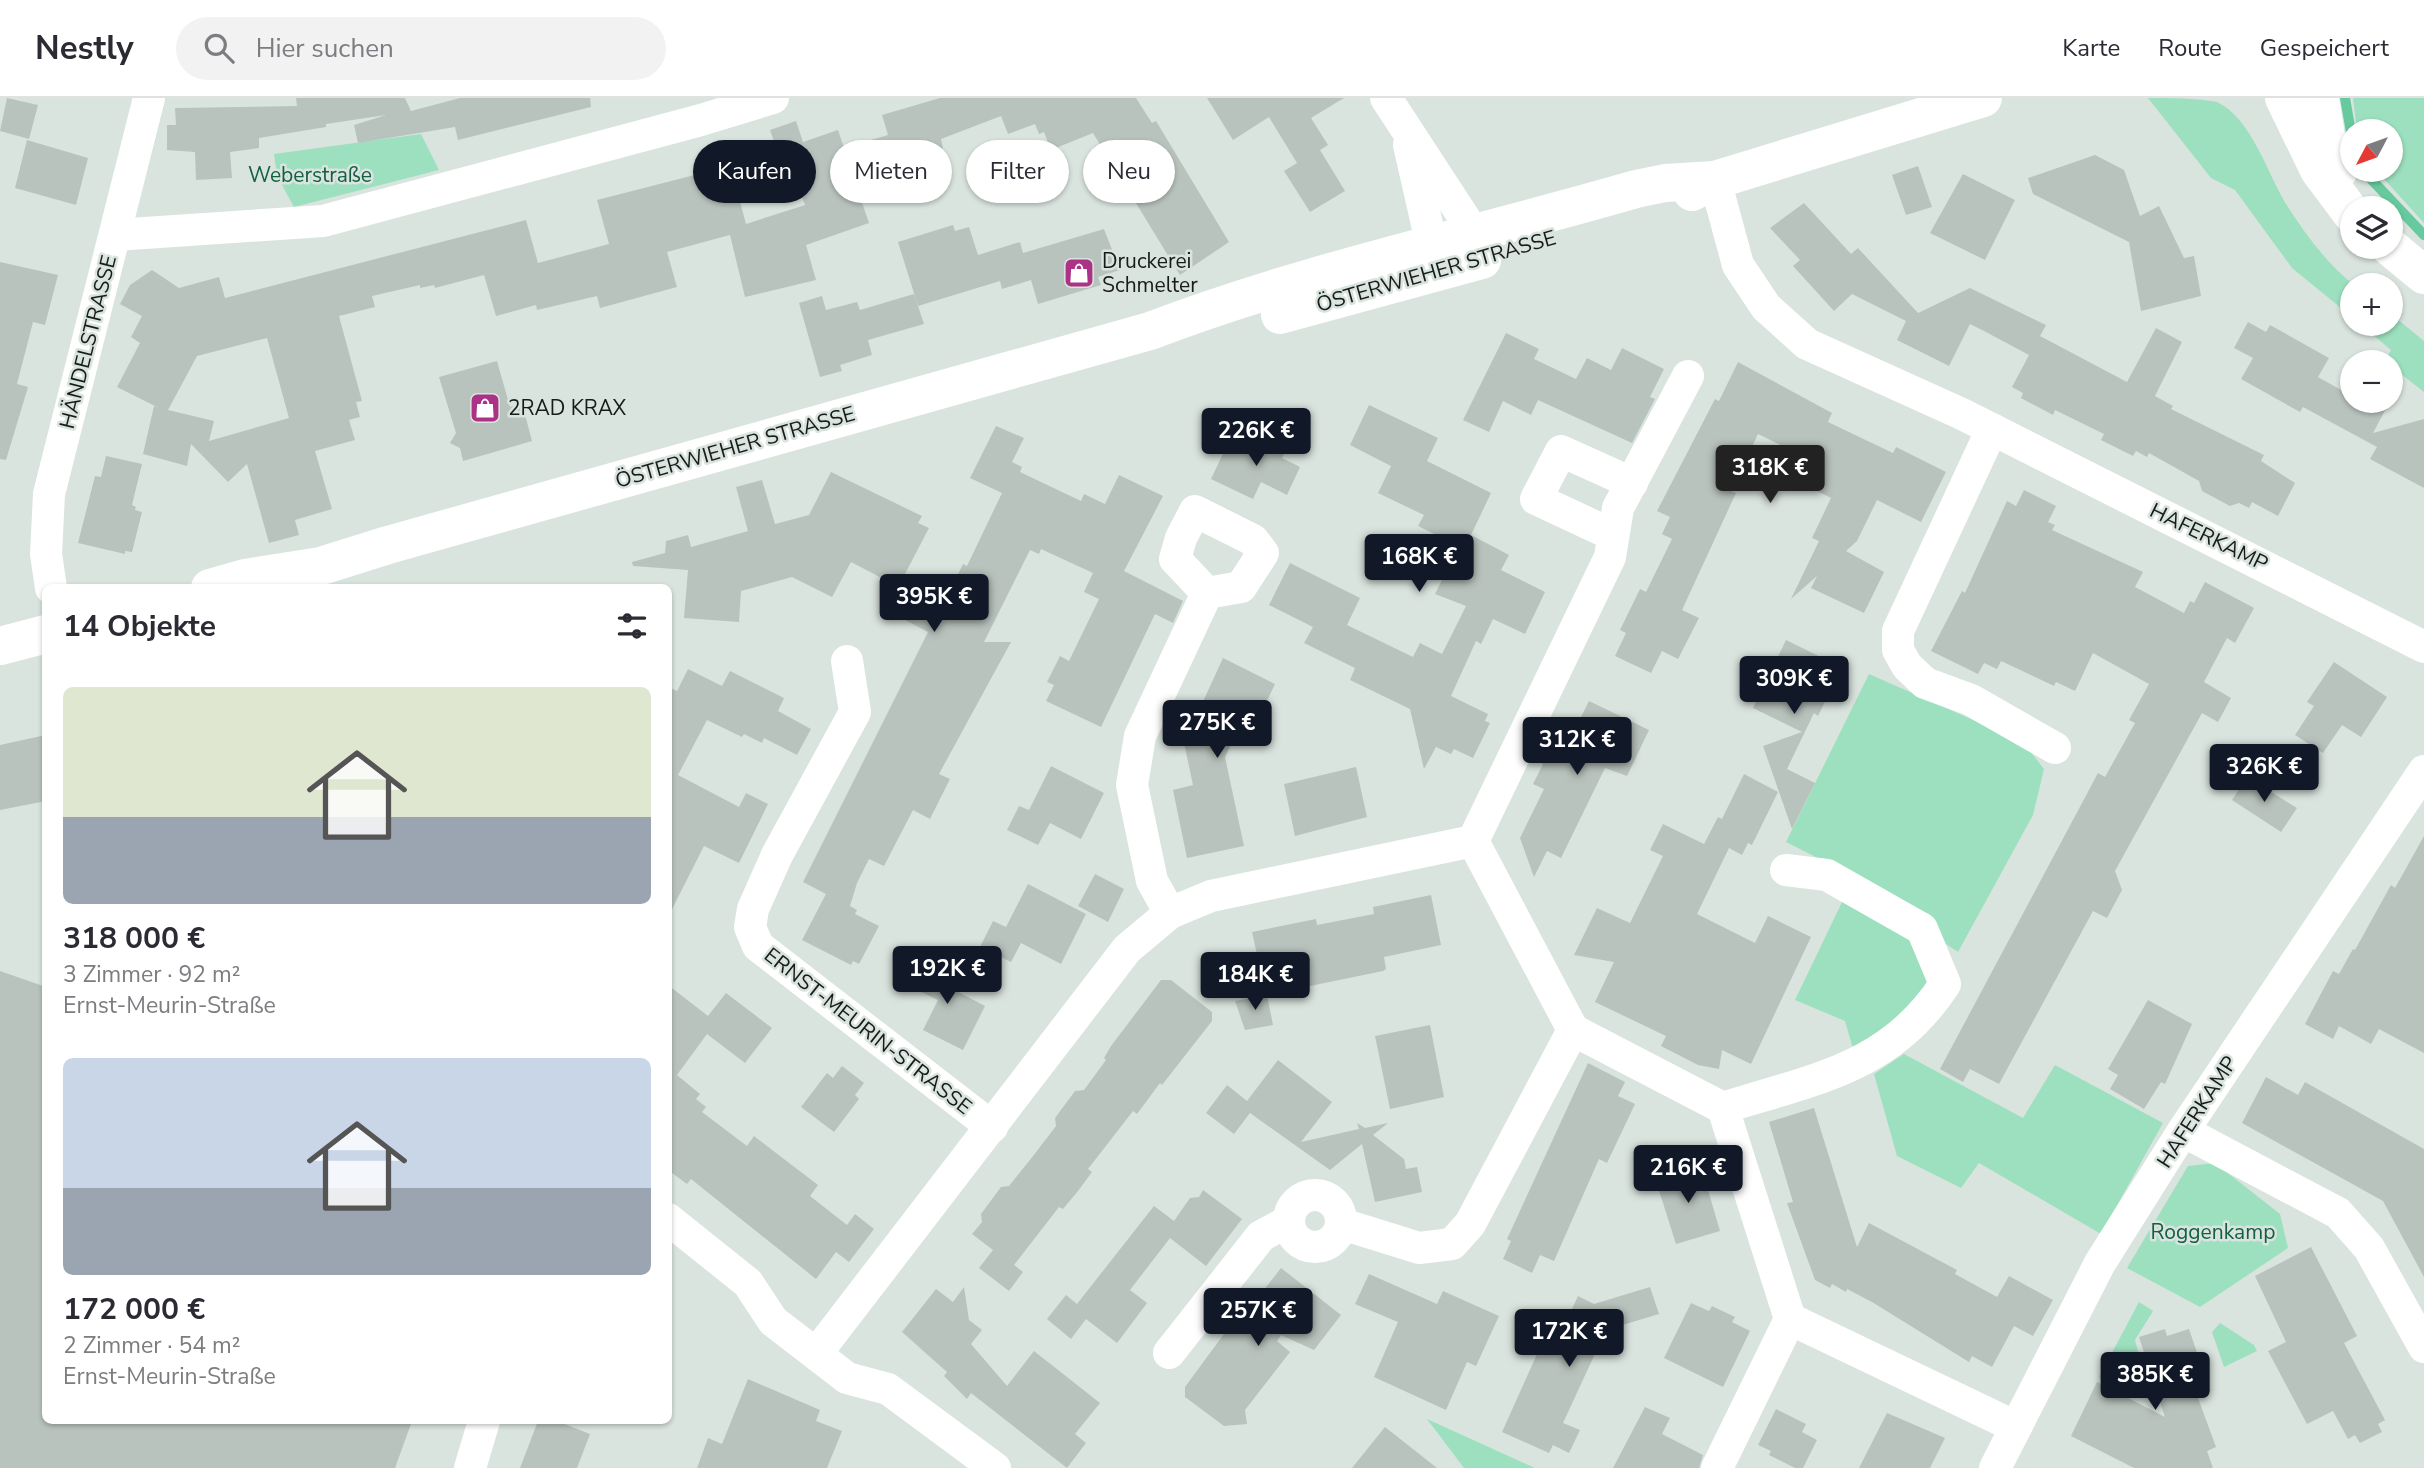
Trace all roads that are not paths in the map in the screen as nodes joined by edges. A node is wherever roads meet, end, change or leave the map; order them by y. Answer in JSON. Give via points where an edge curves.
{"nodes":[{"id":1,"x":149,"y":98,"type":"edge"},
{"id":2,"x":773,"y":98,"type":"edge"},
{"id":3,"x":1386,"y":98,"type":"edge"},
{"id":4,"x":2284,"y":98,"type":"edge"},
{"id":5,"x":2320,"y":98,"type":"edge"},
{"id":6,"x":1983,"y":99,"type":"edge"},
{"id":7,"x":1407,"y":133,"type":"junction"},
{"id":8,"x":1715,"y":180,"type":"junction"},
{"id":9,"x":2353,"y":196,"type":"edge"},
{"id":10,"x":2340,"y":198,"type":"edge"},
{"id":11,"x":115,"y":235,"type":"junction"},
{"id":12,"x":1474,"y":248,"type":"junction"},
{"id":13,"x":2403,"y":258,"type":"edge"},
{"id":14,"x":1435,"y":259,"type":"junction"},
{"id":15,"x":2424,"y":275,"type":"edge"},
{"id":16,"x":1688,"y":376,"type":"dead end"},
{"id":17,"x":1992,"y":429,"type":"junction"},
{"id":18,"x":1632,"y":482,"type":"junction"},
{"id":19,"x":1613,"y":535,"type":"junction"},
{"id":20,"x":323,"y":577,"type":"edge"},
{"id":21,"x":50,"y":584,"type":"edge"},
{"id":22,"x":224,"y":584,"type":"edge"},
{"id":23,"x":297,"y":584,"type":"edge"},
{"id":24,"x":1207,"y":593,"type":"dead end"},
{"id":25,"x":42,"y":635,"type":"edge"},
{"id":26,"x":0,"y":646,"type":"edge"},
{"id":27,"x":2424,"y":647,"type":"edge"},
{"id":28,"x":847,"y":661,"type":"dead end"},
{"id":29,"x":42,"y":662,"type":"edge"},
{"id":30,"x":0,"y":673,"type":"edge"},
{"id":31,"x":2055,"y":748,"type":"dead end"},
{"id":32,"x":2424,"y":771,"type":"edge"},
{"id":33,"x":1473,"y":841,"type":"junction"},
{"id":34,"x":1786,"y":870,"type":"dead end"},
{"id":35,"x":1170,"y":913,"type":"junction"},
{"id":36,"x":1573,"y":1030,"type":"junction"},
{"id":37,"x":1723,"y":1108,"type":"junction"},
{"id":38,"x":992,"y":1127,"type":"junction"},
{"id":39,"x":2183,"y":1131,"type":"junction"},
{"id":40,"x":672,"y":1222,"type":"edge"},
{"id":41,"x":1790,"y":1319,"type":"junction"},
{"id":42,"x":2424,"y":1347,"type":"edge"},
{"id":43,"x":1169,"y":1353,"type":"dead end"},
{"id":44,"x":817,"y":1354,"type":"junction"},
{"id":45,"x":483,"y":1424,"type":"edge"},
{"id":46,"x":2016,"y":1427,"type":"junction"},
{"id":47,"x":470,"y":1468,"type":"edge"},
{"id":48,"x":995,"y":1468,"type":"edge"},
{"id":49,"x":1717,"y":1468,"type":"edge"},
{"id":50,"x":1995,"y":1468,"type":"edge"}],
"edges":[{"from":1,"to":11,"type":"street","name":"HÄNDELSTRASSE"},
{"from":2,"to":11,"type":"street","via":[[323,222]]},
{"from":3,"to":7,"type":"street"},
{"from":4,"to":10,"type":"street","via":[[2319,170]]},
{"from":5,"to":9,"type":"street","via":[[2326,136]]},
{"from":6,"to":8,"type":"street","name":"ÖSTERWIEHER STRASSE"},
{"from":7,"to":12,"type":"street","via":[[1465,219]]},
{"from":7,"to":14,"type":"street"},
{"from":8,"to":12,"type":"street","name":"ÖSTERWIEHER STRASSE","via":[[1669,203]]},
{"from":8,"to":17,"type":"street","name":"HAFERKAMP","via":[[1738,265],[1766,307],[1807,344]]},
{"from":11,"to":21,"type":"street","name":"HÄNDELSTRASSE","via":[[49,494],[46,554]]},
{"from":12,"to":14,"type":"street","name":"ÖSTERWIEHER STRASSE"},
{"from":13,"to":15,"type":"street"},
{"from":14,"to":20,"type":"street","name":"ÖSTERWIEHER STRASSE","via":[[1296,311],[1217,328],[1150,331],[428,533]]},
{"from":16,"to":18,"type":"street"},
{"from":17,"to":27,"type":"street","name":"HAFERKAMP"},
{"from":17,"to":31,"type":"street","via":[[1898,631],[1898,650],[1926,683],[1971,700]]},
{"from":18,"to":19,"type":"street","via":[[1618,508]]},
{"from":18,"to":19,"type":"street","via":[[1561,451],[1536,499]]},
{"from":19,"to":33,"type":"street","via":[[1610,557]]},
{"from":20,"to":22,"type":"street","name":"ÖSTERWIEHER STRASSE","via":[[245,578]]},
{"from":20,"to":23,"type":"street","name":"ÖSTERWIEHER STRASSE"},
{"from":24,"to":35,"type":"street","via":[[1140,736],[1132,785],[1152,881]]},
{"from":25,"to":26,"type":"street"},
{"from":28,"to":38,"type":"street","name":"ERNST-MEURIN-STRASSE","via":[[855,712],[777,855],[753,909],[750,927],[758,946]]},
{"from":29,"to":30,"type":"street"},
{"from":32,"to":39,"type":"street","name":"HAFERKAMP"},
{"from":33,"to":35,"type":"street","name":"ERNST-MEURIN-STRASSE","via":[[1210,896]]},
{"from":33,"to":36,"type":"street"},
{"from":34,"to":37,"type":"street","via":[[1826,875],[1922,929],[1945,984],[1930,1007],[1871,1058]]},
{"from":35,"to":38,"type":"street","name":"ERNST-MEURIN-STRASSE","via":[[1127,949]]},
{"from":36,"to":37,"type":"street"},
{"from":36,"to":43,"type":"street","via":[[1470,1224],[1452,1244],[1419,1248],[1342,1224],[1336,1202],[1315,1193],[1295,1201],[1287,1223],[1261,1236]]},
{"from":37,"to":41,"type":"street"},
{"from":38,"to":44,"type":"street","name":"ERNST-MEURIN-STRASSE"},
{"from":39,"to":42,"type":"street","via":[[2338,1213],[2369,1248]]},
{"from":39,"to":46,"type":"street","name":"HAFERKAMP","via":[[2100,1263]]},
{"from":40,"to":44,"type":"street","via":[[748,1283],[774,1321]]},
{"from":41,"to":46,"type":"street"},
{"from":41,"to":49,"type":"street"},
{"from":44,"to":48,"type":"street","via":[[847,1378],[888,1389]]},
{"from":45,"to":47,"type":"street"},
{"from":46,"to":50,"type":"street","name":"HAFERKAMP"}]}
